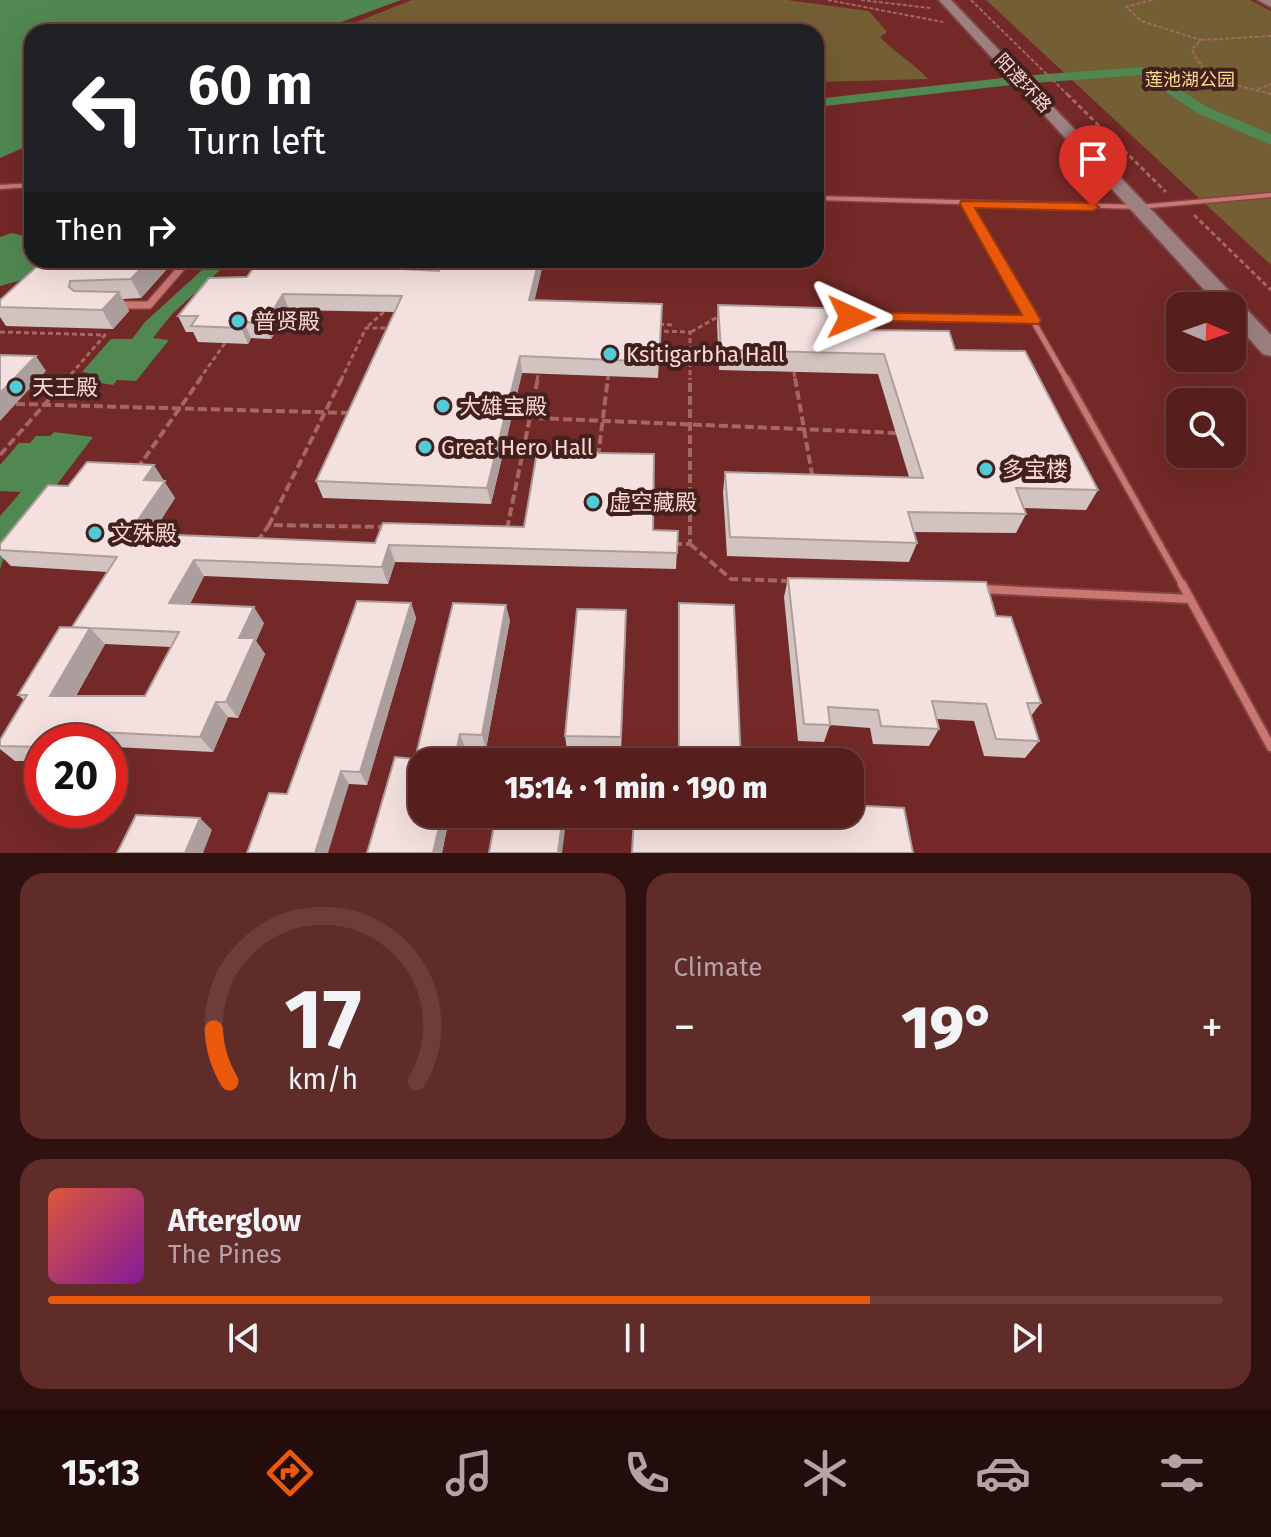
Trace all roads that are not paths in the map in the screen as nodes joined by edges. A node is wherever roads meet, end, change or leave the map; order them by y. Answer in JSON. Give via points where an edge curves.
{"nodes":[{"id":1,"x":1264,"y":0,"type":"edge"},
{"id":2,"x":949,"y":4,"type":"edge"},
{"id":3,"x":1271,"y":4,"type":"edge"},
{"id":4,"x":24,"y":186,"type":"edge"},
{"id":5,"x":0,"y":187,"type":"edge"},
{"id":6,"x":1271,"y":195,"type":"edge"},
{"id":7,"x":824,"y":198,"type":"edge"},
{"id":8,"x":966,"y":204,"type":"junction"},
{"id":9,"x":1139,"y":207,"type":"junction"},
{"id":10,"x":181,"y":268,"type":"edge"},
{"id":11,"x":1217,"y":292,"type":"edge"},
{"id":12,"x":102,"y":304,"type":"edge"},
{"id":13,"x":851,"y":317,"type":"edge"},
{"id":14,"x":1033,"y":320,"type":"junction"},
{"id":15,"x":1246,"y":323,"type":"edge"},
{"id":16,"x":1271,"y":349,"type":"edge"},
{"id":17,"x":972,"y":588,"type":"edge"},
{"id":18,"x":1190,"y":599,"type":"junction"},
{"id":19,"x":1271,"y":747,"type":"edge"}],
"edges":[{"from":1,"to":3,"type":"main road"},
{"from":2,"to":9,"type":"main road","name":"阳澄环路"},
{"from":4,"to":5,"type":"lane"},
{"from":6,"to":9,"type":"lane"},
{"from":7,"to":8,"type":"lane"},
{"from":8,"to":9,"type":"lane"},
{"from":8,"to":14,"type":"lane"},
{"from":9,"to":11,"type":"main road","name":"阳澄环路"},
{"from":10,"to":12,"type":"street","via":[[149,305]]},
{"from":13,"to":14,"type":"lane"},
{"from":14,"to":18,"type":"lane"},
{"from":15,"to":16,"type":"main road","name":"阳澄环路"},
{"from":17,"to":18,"type":"lane"},
{"from":18,"to":19,"type":"lane"}]}
